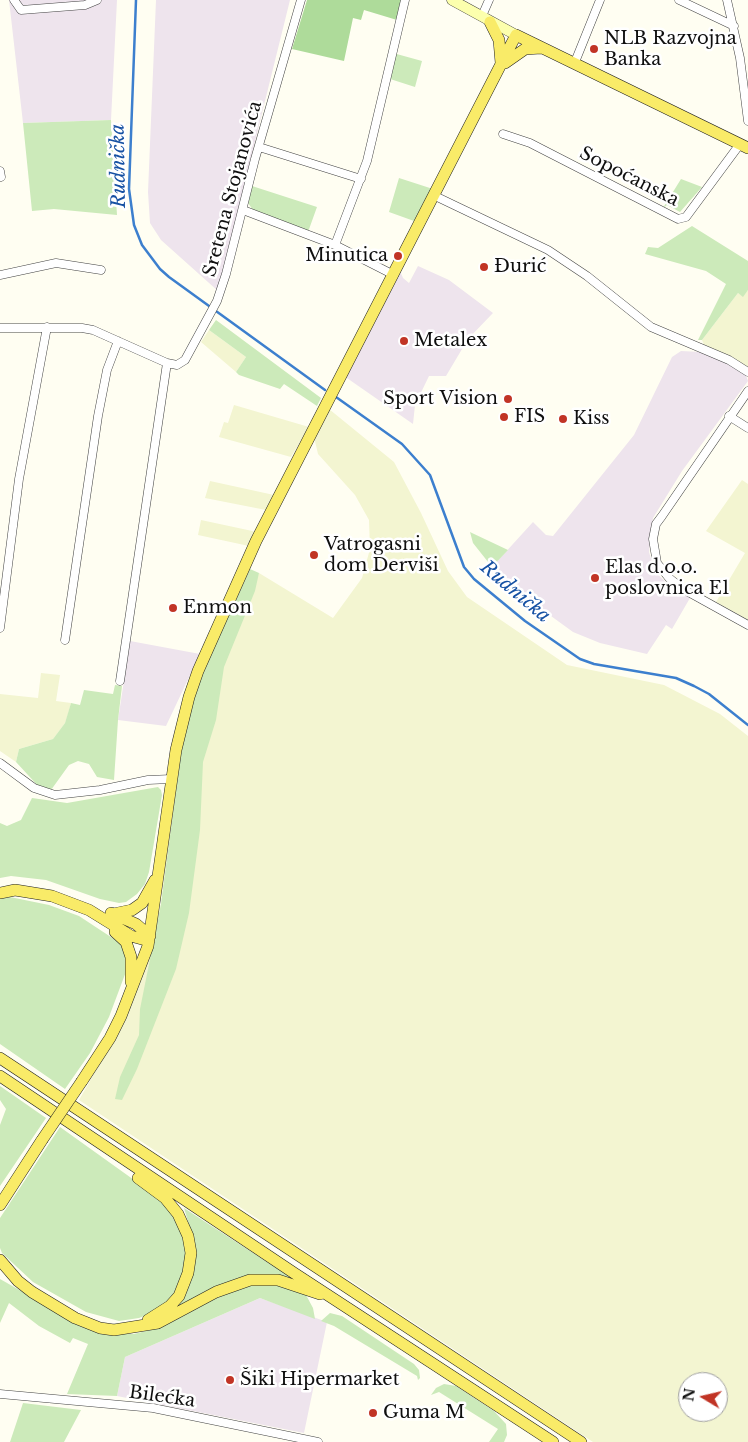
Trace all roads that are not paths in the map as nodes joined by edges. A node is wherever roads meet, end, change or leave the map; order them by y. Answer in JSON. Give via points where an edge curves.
{"nodes":[{"id":1,"x":14,"y":0,"type":"edge"},
{"id":2,"x":97,"y":0,"type":"edge"},
{"id":3,"x":301,"y":0,"type":"edge"},
{"id":4,"x":405,"y":0,"type":"edge"},
{"id":5,"x":452,"y":0,"type":"edge"},
{"id":6,"x":489,"y":0,"type":"edge"},
{"id":7,"x":600,"y":0,"type":"edge"},
{"id":8,"x":679,"y":0,"type":"edge"},
{"id":9,"x":727,"y":0,"type":"edge"},
{"id":10,"x":486,"y":19,"type":"junction"},
{"id":11,"x":734,"y":26,"type":"junction"},
{"id":12,"x":516,"y":35,"type":"junction"},
{"id":13,"x":543,"y":48,"type":"junction"},
{"id":14,"x":575,"y":62,"type":"junction"},
{"id":15,"x":500,"y":69,"type":"junction"},
{"id":16,"x":748,"y":121,"type":"edge"},
{"id":17,"x":503,"y":134,"type":"dead end"},
{"id":18,"x":746,"y":145,"type":"edge"},
{"id":19,"x":259,"y":147,"type":"junction"},
{"id":20,"x":0,"y":171,"type":"edge"},
{"id":21,"x":1,"y":177,"type":"edge"},
{"id":22,"x":361,"y":179,"type":"junction"},
{"id":23,"x":435,"y":196,"type":"junction"},
{"id":24,"x":243,"y":210,"type":"junction"},
{"id":25,"x":335,"y":246,"type":"junction"},
{"id":26,"x":101,"y":270,"type":"dead end"},
{"id":27,"x":0,"y":275,"type":"edge"},
{"id":28,"x":394,"y":275,"type":"junction"},
{"id":29,"x":47,"y":327,"type":"junction"},
{"id":30,"x":0,"y":328,"type":"edge"},
{"id":31,"x":118,"y":341,"type":"junction"},
{"id":32,"x":167,"y":363,"type":"junction"},
{"id":33,"x":748,"y":372,"type":"edge"},
{"id":34,"x":748,"y":391,"type":"edge"},
{"id":35,"x":729,"y":416,"type":"junction"},
{"id":36,"x":748,"y":428,"type":"edge"},
{"id":37,"x":748,"y":625,"type":"edge"},
{"id":38,"x":0,"y":628,"type":"edge"},
{"id":39,"x":66,"y":640,"type":"dead end"},
{"id":40,"x":120,"y":681,"type":"dead end"},
{"id":41,"x":0,"y":762,"type":"edge"},
{"id":42,"x":171,"y":779,"type":"junction"},
{"id":43,"x":163,"y":845,"type":"junction"},
{"id":44,"x":0,"y":892,"type":"edge"},
{"id":45,"x":92,"y":912,"type":"junction"},
{"id":46,"x":113,"y":914,"type":"junction"},
{"id":47,"x":150,"y":939,"type":"junction"},
{"id":48,"x":126,"y":1004,"type":"junction"},
{"id":49,"x":0,"y":1054,"type":"edge"},
{"id":50,"x":0,"y":1058,"type":"edge"},
{"id":51,"x":0,"y":1076,"type":"edge"},
{"id":52,"x":38,"y":1083,"type":"junction"},
{"id":53,"x":77,"y":1128,"type":"junction"},
{"id":54,"x":0,"y":1205,"type":"edge"},
{"id":55,"x":0,"y":1260,"type":"edge"},
{"id":56,"x":0,"y":1273,"type":"edge"},
{"id":57,"x":18,"y":1281,"type":"junction"},
{"id":58,"x":334,"y":1298,"type":"junction"},
{"id":59,"x":126,"y":1329,"type":"junction"},
{"id":60,"x":0,"y":1394,"type":"edge"},
{"id":61,"x":318,"y":1442,"type":"edge"},
{"id":62,"x":553,"y":1442,"type":"edge"},
{"id":63,"x":581,"y":1442,"type":"edge"}],
"edges":[{"from":1,"to":2,"type":"street","via":[[20,10],[85,5]]},
{"from":3,"to":19,"type":"street","name":"Sretena Stojanovića"},
{"from":4,"to":22,"type":"street"},
{"from":5,"to":10,"type":"main road"},
{"from":6,"to":10,"type":"street"},
{"from":7,"to":14,"type":"street"},
{"from":8,"to":11,"type":"street"},
{"from":9,"to":11,"type":"street"},
{"from":10,"to":12,"type":"main road"},
{"from":10,"to":15,"type":"main road","via":[[499,40]]},
{"from":11,"to":16,"type":"street"},
{"from":12,"to":13,"type":"main road"},
{"from":12,"to":15,"type":"main road"},
{"from":13,"to":14,"type":"main road"},
{"from":13,"to":15,"type":"main road","via":[[525,49]]},
{"from":14,"to":18,"type":"main road"},
{"from":15,"to":23,"type":"main road"},
{"from":17,"to":18,"type":"street","name":"Sopoćanska","via":[[524,140],[678,219],[686,217]]},
{"from":19,"to":22,"type":"street"},
{"from":19,"to":24,"type":"street","name":"Sretena Stojanovića"},
{"from":20,"to":21,"type":"street"},
{"from":22,"to":25,"type":"street"},
{"from":23,"to":28,"type":"main road"},
{"from":23,"to":33,"type":"street","via":[[548,250],[651,327],[729,360]]},
{"from":24,"to":25,"type":"street"},
{"from":24,"to":32,"type":"street","name":"Sretena Stojanovića","via":[[217,301],[185,360],[178,365]]},
{"from":25,"to":28,"type":"street"},
{"from":26,"to":27,"type":"street","via":[[56,263]]},
{"from":28,"to":42,"type":"main road","via":[[253,547],[198,671],[182,722]]},
{"from":29,"to":30,"type":"street"},
{"from":29,"to":31,"type":"street","via":[[82,328]]},
{"from":29,"to":38,"type":"street","via":[[19,478]]},
{"from":31,"to":32,"type":"street"},
{"from":31,"to":39,"type":"street","via":[[107,370],[98,416]]},
{"from":32,"to":40,"type":"street"},
{"from":34,"to":35,"type":"street"},
{"from":35,"to":36,"type":"street"},
{"from":35,"to":37,"type":"street","via":[[656,524],[654,549],[657,563],[674,582]]},
{"from":41,"to":42,"type":"street","via":[[34,788],[55,795]]},
{"from":42,"to":43,"type":"main road"},
{"from":43,"to":46,"type":"main road","via":[[152,887],[142,903],[132,910]]},
{"from":43,"to":47,"type":"main road"},
{"from":44,"to":45,"type":"main road","via":[[33,891]]},
{"from":45,"to":46,"type":"main road"},
{"from":45,"to":47,"type":"main road","via":[[123,932]]},
{"from":45,"to":48,"type":"main road","via":[[126,942],[132,975]]},
{"from":46,"to":47,"type":"main road","via":[[136,924]]},
{"from":47,"to":48,"type":"main road"},
{"from":48,"to":54,"type":"main road","bridge":true,"via":[[110,1038]]},
{"from":49,"to":52,"type":"main road"},
{"from":50,"to":52,"type":"main road"},
{"from":51,"to":53,"type":"main road"},
{"from":52,"to":63,"type":"main road"},
{"from":53,"to":58,"type":"main road"},
{"from":53,"to":59,"type":"main road","via":[[84,1140],[165,1198],[178,1214],[188,1236],[190,1263],[185,1285],[178,1296],[155,1317]]},
{"from":55,"to":57,"type":"main road"},
{"from":56,"to":57,"type":"main road"},
{"from":57,"to":59,"type":"main road","via":[[75,1318],[100,1328]]},
{"from":58,"to":59,"type":"main road","via":[[278,1280],[250,1280],[216,1292],[158,1323]]},
{"from":58,"to":62,"type":"main road"},
{"from":60,"to":61,"type":"street","name":"Bilećka","via":[[153,1408]]}]}
